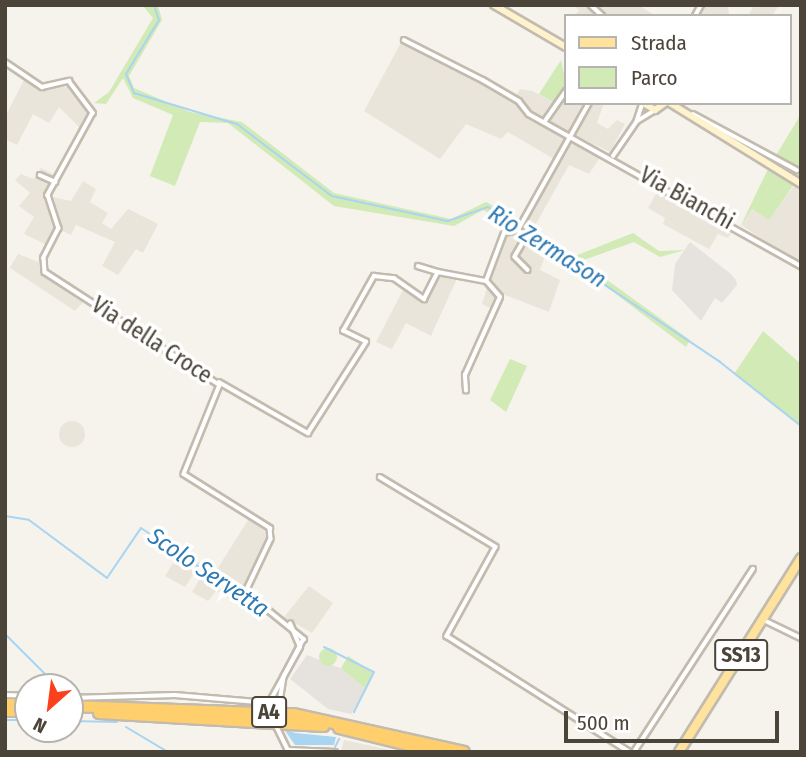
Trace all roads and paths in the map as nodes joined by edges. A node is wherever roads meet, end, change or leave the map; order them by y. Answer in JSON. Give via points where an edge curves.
{"nodes":[{"id":1,"x":494,"y":5,"type":"edge"},
{"id":2,"x":404,"y":40,"type":"dead end"},
{"id":3,"x":564,"y":46,"type":"edge"},
{"id":4,"x":5,"y":62,"type":"edge"},
{"id":5,"x":564,"y":94,"type":"edge"},
{"id":6,"x":588,"y":105,"type":"edge"},
{"id":7,"x":642,"y":105,"type":"edge"},
{"id":8,"x":682,"y":105,"type":"edge"},
{"id":9,"x":663,"y":106,"type":"edge"},
{"id":10,"x":682,"y":115,"type":"junction"},
{"id":11,"x":545,"y":121,"type":"junction"},
{"id":12,"x":637,"y":121,"type":"junction"},
{"id":13,"x":572,"y":134,"type":"junction"},
{"id":14,"x":613,"y":156,"type":"junction"},
{"id":15,"x":797,"y":170,"type":"dead end"},
{"id":16,"x":40,"y":175,"type":"dead end"},
{"id":17,"x":56,"y":183,"type":"junction"},
{"id":18,"x":801,"y":184,"type":"edge"},
{"id":19,"x":519,"y":229,"type":"junction"},
{"id":20,"x":527,"y":236,"type":"junction"},
{"id":21,"x":536,"y":241,"type":"dead end"},
{"id":22,"x":418,"y":266,"type":"dead end"},
{"id":23,"x":801,"y":266,"type":"edge"},
{"id":24,"x":528,"y":270,"type":"dead end"},
{"id":25,"x":438,"y":272,"type":"junction"},
{"id":26,"x":486,"y":281,"type":"junction"},
{"id":27,"x":219,"y":382,"type":"junction"},
{"id":28,"x":466,"y":391,"type":"dead end"},
{"id":29,"x":380,"y":477,"type":"dead end"},
{"id":30,"x":801,"y":558,"type":"edge"},
{"id":31,"x":753,"y":569,"type":"dead end"},
{"id":32,"x":764,"y":620,"type":"junction"},
{"id":33,"x":290,"y":624,"type":"junction"},
{"id":34,"x":801,"y":639,"type":"edge"},
{"id":35,"x":84,"y":698,"type":"edge"},
{"id":36,"x":84,"y":707,"type":"edge"},
{"id":37,"x":279,"y":708,"type":"dead end"},
{"id":38,"x":84,"y":713,"type":"edge"},
{"id":39,"x":278,"y":727,"type":"dead end"},
{"id":40,"x":335,"y":752,"type":"edge"},
{"id":41,"x":437,"y":752,"type":"edge"},
{"id":42,"x":464,"y":752,"type":"edge"},
{"id":43,"x":632,"y":752,"type":"edge"},
{"id":44,"x":679,"y":752,"type":"edge"}],
"edges":[{"from":1,"to":3,"type":"main road"},
{"from":2,"to":11,"type":"street","name":"Via Bianchi","via":[[483,79]]},
{"from":4,"to":17,"type":"street","name":"Via della Croce","via":[[42,87],[69,80],[93,113]]},
{"from":5,"to":11,"type":"street"},
{"from":6,"to":13,"type":"street"},
{"from":7,"to":12,"type":"street"},
{"from":8,"to":15,"type":"street"},
{"from":9,"to":10,"type":"main road"},
{"from":9,"to":10,"type":"main road"},
{"from":9,"to":12,"type":"street"},
{"from":10,"to":18,"type":"main road"},
{"from":11,"to":13,"type":"street","name":"Via Bianchi"},
{"from":12,"to":14,"type":"street"},
{"from":13,"to":14,"type":"street","name":"Via Bianchi"},
{"from":13,"to":19,"type":"street"},
{"from":14,"to":23,"type":"street","name":"Via Bianchi"},
{"from":16,"to":17,"type":"street"},
{"from":17,"to":27,"type":"street","name":"Via della Croce","via":[[47,204],[59,228],[44,258],[45,272]]},
{"from":19,"to":20,"type":"street"},
{"from":19,"to":26,"type":"street","via":[[504,233]]},
{"from":20,"to":21,"type":"street"},
{"from":20,"to":24,"type":"street","via":[[515,257]]},
{"from":22,"to":25,"type":"street"},
{"from":25,"to":26,"type":"street"},
{"from":25,"to":27,"type":"street","via":[[424,299],[394,278],[374,276],[343,331],[366,342],[309,433]]},
{"from":26,"to":28,"type":"street","via":[[500,297],[465,375]]},
{"from":27,"to":33,"type":"street","name":"Via della Croce","via":[[184,474],[270,528],[271,540],[246,592]]},
{"from":29,"to":43,"type":"street","via":[[496,547],[447,636]]},
{"from":30,"to":32,"type":"main road","number":"SS13"},
{"from":31,"to":43,"type":"street"},
{"from":32,"to":34,"type":"street"},
{"from":32,"to":44,"type":"main road","number":"SS13"},
{"from":33,"to":35,"type":"street","via":[[300,648],[270,703],[175,695]]},
{"from":33,"to":37,"type":"street","via":[[302,632],[303,649],[284,677]]},
{"from":36,"to":42,"type":"highway","number":"A4","via":[[293,714]]},
{"from":38,"to":41,"type":"highway","number":"A4","via":[[290,722]]},
{"from":39,"to":40,"type":"street","via":[[288,750]]}]}
